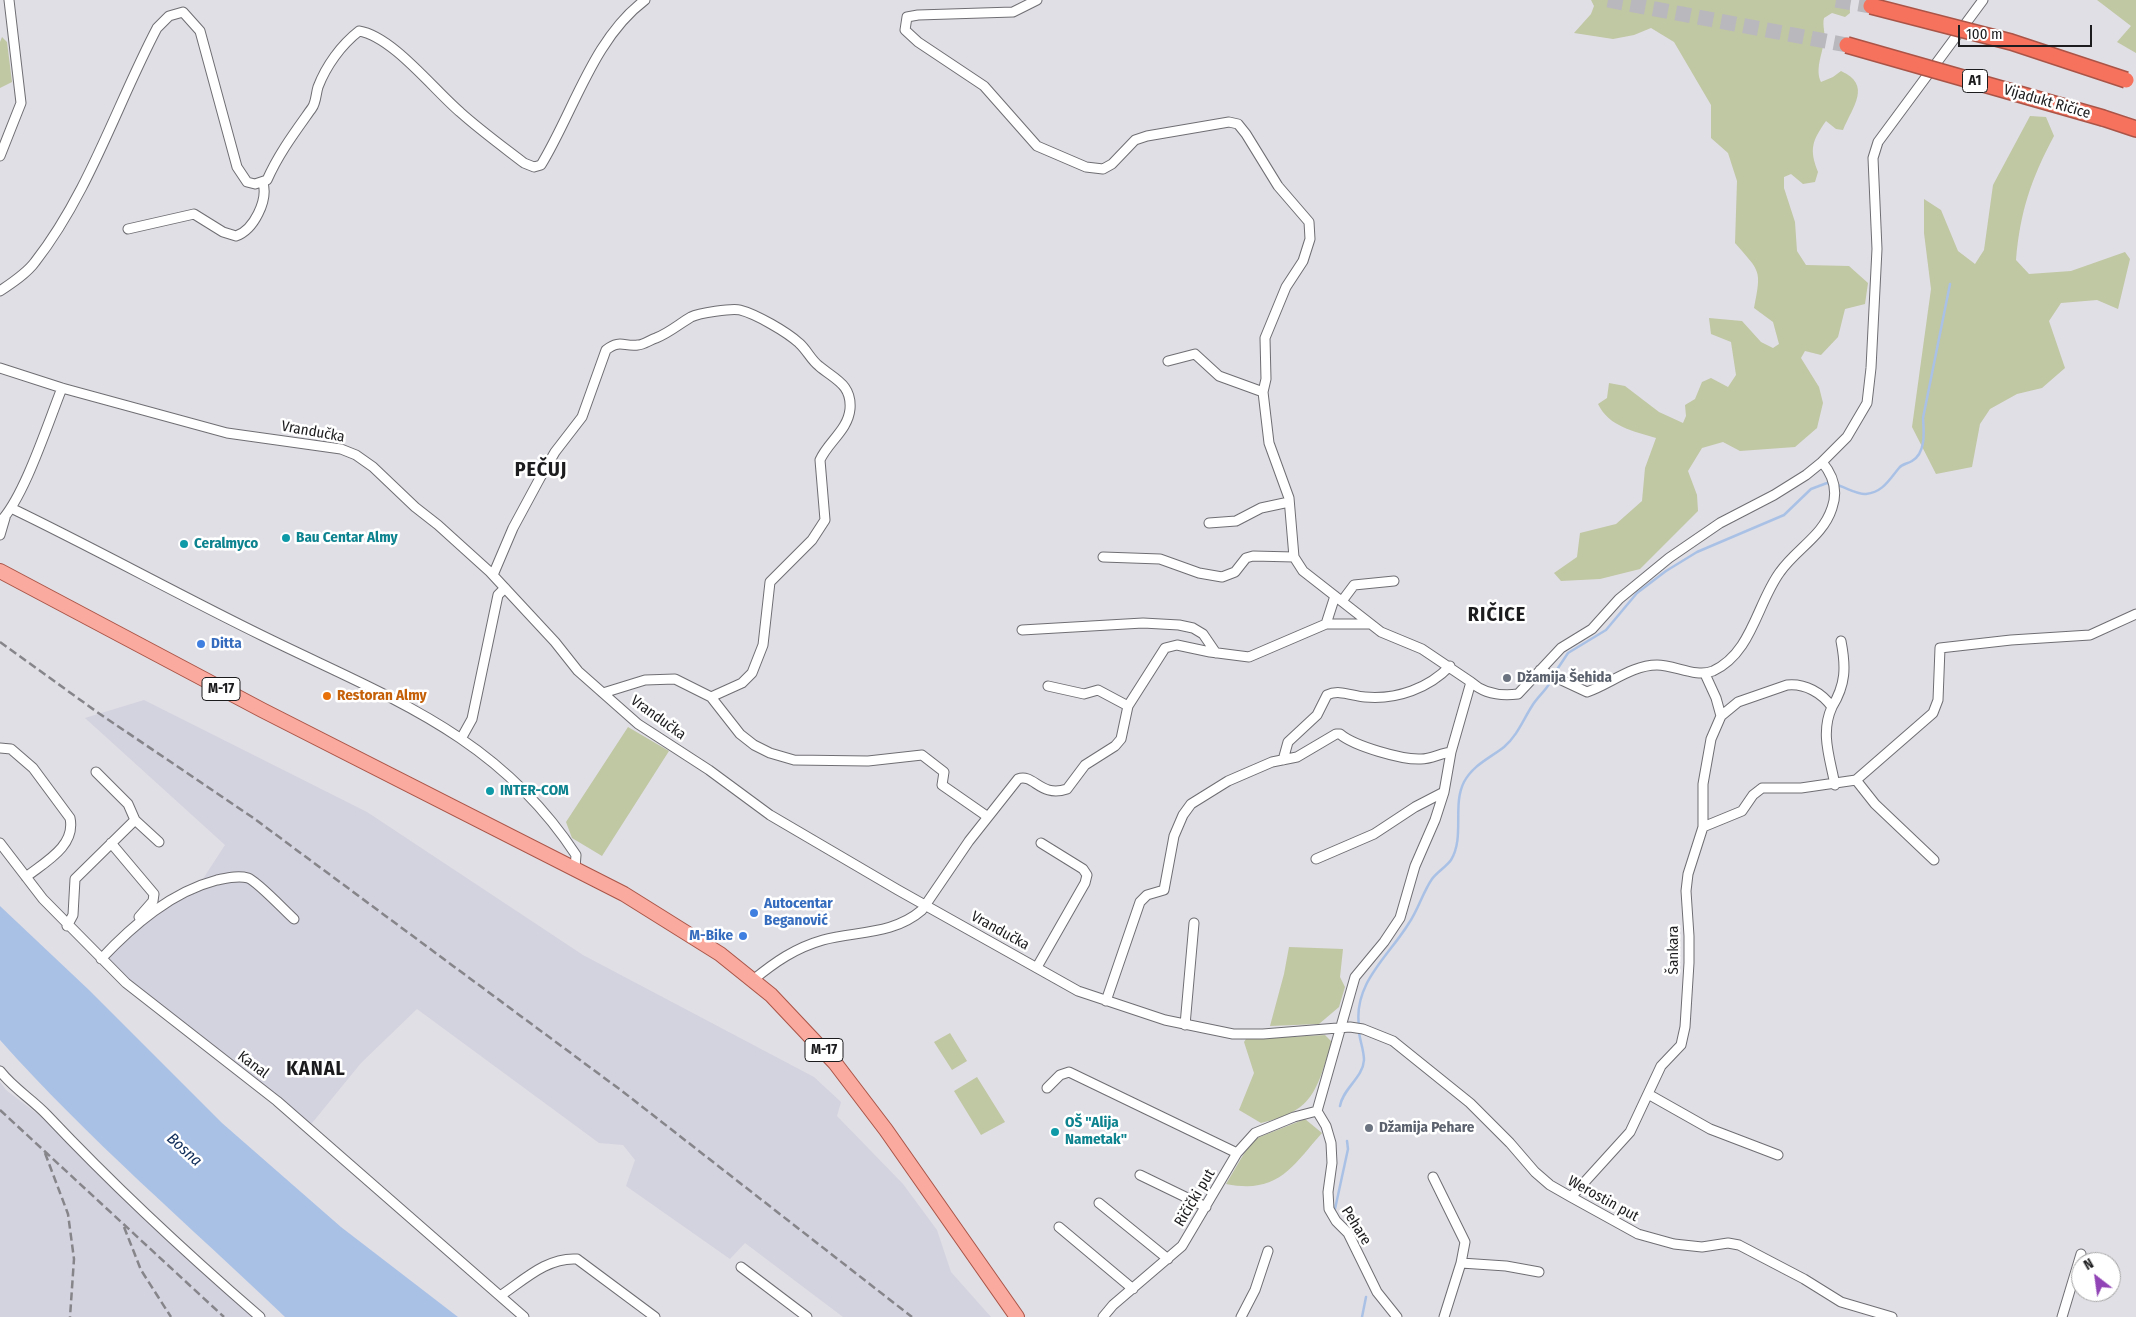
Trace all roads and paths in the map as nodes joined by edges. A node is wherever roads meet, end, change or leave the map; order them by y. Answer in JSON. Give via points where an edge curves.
{"nodes":[{"id":1,"x":9,"y":0,"type":"edge"},
{"id":2,"x":645,"y":0,"type":"edge"},
{"id":3,"x":1036,"y":0,"type":"edge"},
{"id":4,"x":1984,"y":0,"type":"edge"},
{"id":5,"x":1871,"y":6,"type":"tunnel mouth"},
{"id":6,"x":1846,"y":45,"type":"tunnel mouth"},
{"id":7,"x":2131,"y":82,"type":"edge"},
{"id":8,"x":2136,"y":129,"type":"edge"},
{"id":9,"x":0,"y":156,"type":"edge"},
{"id":10,"x":263,"y":183,"type":"junction"},
{"id":11,"x":128,"y":229,"type":"dead end"},
{"id":12,"x":0,"y":290,"type":"edge"},
{"id":13,"x":1168,"y":361,"type":"dead end"},
{"id":14,"x":0,"y":368,"type":"edge"},
{"id":15,"x":62,"y":388,"type":"junction"},
{"id":16,"x":1263,"y":392,"type":"junction"},
{"id":17,"x":1822,"y":462,"type":"junction"},
{"id":18,"x":1289,"y":502,"type":"junction"},
{"id":19,"x":11,"y":508,"type":"junction"},
{"id":20,"x":2,"y":520,"type":"edge"},
{"id":21,"x":1209,"y":523,"type":"dead end"},
{"id":22,"x":0,"y":535,"type":"edge"},
{"id":23,"x":1103,"y":557,"type":"dead end"},
{"id":24,"x":1294,"y":557,"type":"junction"},
{"id":25,"x":0,"y":558,"type":"edge"},
{"id":26,"x":0,"y":571,"type":"edge"},
{"id":27,"x":493,"y":575,"type":"junction"},
{"id":28,"x":1394,"y":581,"type":"dead end"},
{"id":29,"x":20,"y":582,"type":"junction"},
{"id":30,"x":504,"y":588,"type":"junction"},
{"id":31,"x":1339,"y":598,"type":"junction"},
{"id":32,"x":2136,"y":614,"type":"edge"},
{"id":33,"x":1326,"y":624,"type":"junction"},
{"id":34,"x":1369,"y":624,"type":"junction"},
{"id":35,"x":1022,"y":630,"type":"dead end"},
{"id":36,"x":1841,"y":641,"type":"dead end"},
{"id":37,"x":1216,"y":653,"type":"junction"},
{"id":38,"x":1450,"y":666,"type":"junction"},
{"id":39,"x":1540,"y":670,"type":"junction"},
{"id":40,"x":1705,"y":674,"type":"junction"},
{"id":41,"x":1471,"y":682,"type":"junction"},
{"id":42,"x":1048,"y":686,"type":"dead end"},
{"id":43,"x":603,"y":693,"type":"junction"},
{"id":44,"x":711,"y":697,"type":"junction"},
{"id":45,"x":1128,"y":706,"type":"junction"},
{"id":46,"x":1832,"y":707,"type":"junction"},
{"id":47,"x":1721,"y":716,"type":"junction"},
{"id":48,"x":462,"y":737,"type":"junction"},
{"id":49,"x":0,"y":748,"type":"edge"},
{"id":50,"x":1451,"y":752,"type":"junction"},
{"id":51,"x":1284,"y":760,"type":"junction"},
{"id":52,"x":96,"y":772,"type":"dead end"},
{"id":53,"x":1856,"y":780,"type":"junction"},
{"id":54,"x":1835,"y":785,"type":"junction"},
{"id":55,"x":1444,"y":792,"type":"junction"},
{"id":56,"x":988,"y":817,"type":"junction"},
{"id":57,"x":134,"y":820,"type":"junction"},
{"id":58,"x":1703,"y":827,"type":"junction"},
{"id":59,"x":159,"y":842,"type":"dead end"},
{"id":60,"x":0,"y":843,"type":"edge"},
{"id":61,"x":111,"y":843,"type":"junction"},
{"id":62,"x":1041,"y":843,"type":"dead end"},
{"id":63,"x":1316,"y":859,"type":"dead end"},
{"id":64,"x":1934,"y":860,"type":"dead end"},
{"id":65,"x":575,"y":868,"type":"junction"},
{"id":66,"x":26,"y":877,"type":"junction"},
{"id":67,"x":925,"y":904,"type":"junction"},
{"id":68,"x":294,"y":919,"type":"dead end"},
{"id":69,"x":1194,"y":923,"type":"dead end"},
{"id":70,"x":136,"y":924,"type":"junction"},
{"id":71,"x":67,"y":926,"type":"junction"},
{"id":72,"x":101,"y":959,"type":"junction"},
{"id":73,"x":1037,"y":967,"type":"junction"},
{"id":74,"x":753,"y":980,"type":"junction"},
{"id":75,"x":1106,"y":1001,"type":"junction"},
{"id":76,"x":1186,"y":1025,"type":"junction"},
{"id":77,"x":1341,"y":1028,"type":"junction"},
{"id":78,"x":0,"y":1071,"type":"edge"},
{"id":79,"x":1047,"y":1088,"type":"dead end"},
{"id":80,"x":1648,"y":1094,"type":"junction"},
{"id":81,"x":1317,"y":1111,"type":"junction"},
{"id":82,"x":1237,"y":1153,"type":"junction"},
{"id":83,"x":1778,"y":1155,"type":"dead end"},
{"id":84,"x":1140,"y":1175,"type":"dead end"},
{"id":85,"x":1433,"y":1177,"type":"dead end"},
{"id":86,"x":1571,"y":1197,"type":"junction"},
{"id":87,"x":1099,"y":1203,"type":"dead end"},
{"id":88,"x":1206,"y":1207,"type":"junction"},
{"id":89,"x":1060,"y":1227,"type":"dead end"},
{"id":90,"x":1268,"y":1251,"type":"dead end"},
{"id":91,"x":1168,"y":1259,"type":"junction"},
{"id":92,"x":1461,"y":1263,"type":"junction"},
{"id":93,"x":741,"y":1267,"type":"dead end"},
{"id":94,"x":1539,"y":1272,"type":"dead end"},
{"id":95,"x":2071,"y":1287,"type":"edge"},
{"id":96,"x":1133,"y":1289,"type":"junction"},
{"id":97,"x":500,"y":1296,"type":"junction"},
{"id":98,"x":521,"y":1316,"type":"edge"},
{"id":99,"x":260,"y":1317,"type":"edge"},
{"id":100,"x":655,"y":1317,"type":"edge"},
{"id":101,"x":807,"y":1317,"type":"edge"},
{"id":102,"x":1017,"y":1317,"type":"edge"},
{"id":103,"x":1103,"y":1317,"type":"edge"},
{"id":104,"x":1241,"y":1317,"type":"edge"},
{"id":105,"x":1398,"y":1317,"type":"edge"},
{"id":106,"x":1444,"y":1317,"type":"edge"},
{"id":107,"x":1892,"y":1317,"type":"edge"},
{"id":108,"x":2062,"y":1317,"type":"edge"}],
"edges":[{"from":1,"to":9,"type":"street","via":[[22,103]]},
{"from":2,"to":10,"type":"street","via":[[628,14],[607,42],[541,165],[534,167],[524,163],[452,106],[414,65],[368,32],[359,31],[348,39],[332,61],[312,108],[286,142]]},
{"from":3,"to":16,"type":"street","via":[[1013,12],[907,17],[905,30],[984,86],[1037,146],[1086,167],[1103,169],[1135,140],[1147,136],[1229,122],[1238,124],[1278,186],[1310,222],[1310,239],[1303,261],[1286,287],[1265,338],[1266,379]]},
{"from":4,"to":17,"type":"street","via":[[1878,142],[1873,158],[1877,249],[1867,403],[1847,437]]},
{"from":5,"to":7,"type":"highway","bridge":true,"via":[[2011,42]]},
{"from":6,"to":8,"type":"highway","name":"Vijadukt Ričice","number":"A1","bridge":true},
{"from":10,"to":11,"type":"street","via":[[263,206],[241,234],[229,235],[194,214]]},
{"from":10,"to":12,"type":"street","via":[[247,182],[237,167],[200,31],[183,12],[169,16],[151,40],[77,194],[53,234],[35,263]]},
{"from":13,"to":16,"type":"street","via":[[1196,354],[1219,376]]},
{"from":14,"to":15,"type":"street","name":"Vrandučka"},
{"from":15,"to":19,"type":"street"},
{"from":15,"to":27,"type":"street","name":"Vrandučka","via":[[227,433],[341,449],[356,455]]},
{"from":16,"to":18,"type":"street","via":[[1269,443]]},
{"from":17,"to":39,"type":"street","via":[[1774,495],[1720,523],[1669,558],[1619,599],[1592,629],[1561,648]]},
{"from":17,"to":40,"type":"street","via":[[1834,478],[1833,506],[1825,526],[1780,572],[1740,647],[1724,665]]},
{"from":18,"to":21,"type":"street","via":[[1261,508],[1236,521]]},
{"from":18,"to":24,"type":"street"},
{"from":19,"to":20,"type":"street"},
{"from":19,"to":48,"type":"street","via":[[263,636],[391,696]]},
{"from":20,"to":22,"type":"street"},
{"from":23,"to":24,"type":"street","via":[[1160,559],[1199,573],[1222,577],[1234,572],[1246,558],[1253,556]]},
{"from":24,"to":31,"type":"street","via":[[1303,571]]},
{"from":25,"to":29,"type":"main road"},
{"from":26,"to":29,"type":"main road","number":"M-17"},
{"from":27,"to":30,"type":"street","name":"Vrandučka"},
{"from":27,"to":44,"type":"street","via":[[540,478],[582,417],[606,350],[614,344],[638,346],[692,317],[724,311],[738,310],[771,325],[793,338],[817,365],[839,379],[847,390],[850,408],[844,426],[820,460],[825,520],[812,540],[770,582],[763,645],[752,673],[742,683]]},
{"from":28,"to":31,"type":"street","via":[[1354,585]]},
{"from":29,"to":65,"type":"main road","number":"M-17","via":[[262,710]]},
{"from":30,"to":43,"type":"street","name":"Vrandučka","via":[[578,671]]},
{"from":30,"to":48,"type":"street","via":[[498,595],[472,719]]},
{"from":31,"to":33,"type":"street"},
{"from":31,"to":34,"type":"street"},
{"from":32,"to":53,"type":"street","via":[[2090,635],[1940,648],[1938,700],[1933,713]]},
{"from":33,"to":34,"type":"street"},
{"from":33,"to":37,"type":"street","via":[[1255,656]]},
{"from":34,"to":38,"type":"street"},
{"from":35,"to":37,"type":"street","via":[[1143,623],[1179,625],[1203,634]]},
{"from":36,"to":46,"type":"street","via":[[1846,669],[1838,698]]},
{"from":37,"to":45,"type":"street","via":[[1177,644],[1165,648]]},
{"from":38,"to":41,"type":"street"},
{"from":38,"to":51,"type":"street","via":[[1430,684],[1412,692],[1366,698],[1340,693],[1327,695],[1317,715],[1288,742]]},
{"from":39,"to":40,"type":"street","via":[[1587,692],[1636,668],[1657,665]]},
{"from":39,"to":41,"type":"street","via":[[1518,694],[1495,694]]},
{"from":40,"to":47,"type":"street"},
{"from":41,"to":50,"type":"street"},
{"from":42,"to":45,"type":"street","via":[[1084,694],[1098,690]]},
{"from":43,"to":44,"type":"street","via":[[628,683],[660,678],[675,679]]},
{"from":43,"to":67,"type":"street","name":"Vrandučka","via":[[638,724],[770,815]]},
{"from":44,"to":56,"type":"street","via":[[740,734],[754,745],[794,760],[868,761],[922,755],[944,772],[942,786]]},
{"from":45,"to":56,"type":"street","via":[[1121,739],[1085,765],[1066,789],[1050,792],[1024,777],[1018,779]]},
{"from":46,"to":47,"type":"street","via":[[1825,697],[1794,684],[1738,702]]},
{"from":46,"to":54,"type":"street","via":[[1826,720],[1825,738]]},
{"from":47,"to":58,"type":"street","name":"Šankara","via":[[1711,739],[1703,784]]},
{"from":48,"to":65,"type":"street","via":[[506,772],[546,812],[576,855]]},
{"from":49,"to":66,"type":"street","via":[[11,748],[33,768],[70,818],[70,836],[64,846]]},
{"from":50,"to":51,"type":"street","via":[[1409,759],[1351,743],[1340,734],[1298,757]]},
{"from":50,"to":55,"type":"street"},
{"from":51,"to":75,"type":"street","via":[[1228,781],[1191,804],[1174,836],[1164,890],[1147,895],[1140,902]]},
{"from":52,"to":57,"type":"street","via":[[128,804]]},
{"from":53,"to":54,"type":"street"},
{"from":53,"to":64,"type":"street","via":[[1875,804]]},
{"from":54,"to":58,"type":"street","via":[[1762,788],[1742,811]]},
{"from":55,"to":63,"type":"street","via":[[1374,834]]},
{"from":55,"to":77,"type":"street","via":[[1415,866],[1400,918],[1355,977]]},
{"from":56,"to":67,"type":"street"},
{"from":57,"to":59,"type":"street"},
{"from":57,"to":61,"type":"street"},
{"from":58,"to":80,"type":"street","name":"Šankara","via":[[1686,890],[1689,963],[1681,1045],[1661,1066]]},
{"from":60,"to":66,"type":"street","name":"Kanal"},
{"from":61,"to":70,"type":"street","via":[[154,894],[153,902]]},
{"from":61,"to":71,"type":"street","via":[[76,879],[73,915]]},
{"from":62,"to":73,"type":"street","via":[[1083,869],[1087,875]]},
{"from":65,"to":74,"type":"main road","number":"M-17","via":[[676,924]]},
{"from":66,"to":71,"type":"street","name":"Kanal"},
{"from":67,"to":73,"type":"street","name":"Vrandučka"},
{"from":67,"to":74,"type":"street","via":[[915,916],[890,926],[804,946],[776,961]]},
{"from":68,"to":70,"type":"street","via":[[249,878],[233,877],[181,893]]},
{"from":69,"to":76,"type":"street"},
{"from":70,"to":72,"type":"street"},
{"from":71,"to":72,"type":"street","name":"Kanal"},
{"from":72,"to":97,"type":"street","name":"Kanal","via":[[149,1002],[277,1101]]},
{"from":73,"to":75,"type":"street","name":"Vrandučka","via":[[1078,991]]},
{"from":74,"to":102,"type":"main road","number":"M-17","via":[[817,1042],[857,1090]]},
{"from":75,"to":76,"type":"street","name":"Vrandučka"},
{"from":76,"to":77,"type":"street","name":"Vrandučka","via":[[1248,1034]]},
{"from":77,"to":81,"type":"street"},
{"from":77,"to":86,"type":"street","name":"Werostin put","via":[[1357,1028],[1393,1041],[1470,1103],[1535,1172]]},
{"from":78,"to":99,"type":"street","via":[[191,1258]]},
{"from":79,"to":82,"type":"street","via":[[1060,1075],[1069,1072]]},
{"from":80,"to":83,"type":"street","via":[[1710,1129]]},
{"from":80,"to":86,"type":"street","name":"Šankara","via":[[1630,1132]]},
{"from":81,"to":82,"type":"street","name":"Ričički put","via":[[1255,1133]]},
{"from":81,"to":105,"type":"street","name":"Pehare","via":[[1331,1143],[1329,1209],[1348,1233],[1377,1292]]},
{"from":82,"to":88,"type":"street","name":"Ričički put"},
{"from":84,"to":88,"type":"street"},
{"from":85,"to":92,"type":"street","via":[[1465,1242]]},
{"from":86,"to":107,"type":"street","name":"Werostin put","via":[[1638,1234],[1665,1242],[1702,1247],[1728,1243],[1739,1245],[1841,1302]]},
{"from":87,"to":91,"type":"street"},
{"from":88,"to":91,"type":"street","name":"Ričički put","via":[[1182,1246]]},
{"from":89,"to":96,"type":"street"},
{"from":90,"to":104,"type":"street","via":[[1256,1290]]},
{"from":91,"to":96,"type":"street","name":"Ričički put"},
{"from":92,"to":94,"type":"street"},
{"from":92,"to":106,"type":"street"},
{"from":93,"to":101,"type":"street"},
{"from":95,"to":108,"type":"street"},
{"from":96,"to":103,"type":"street","name":"Ričički put"},
{"from":97,"to":98,"type":"street","name":"Kanal"},
{"from":97,"to":100,"type":"street","via":[[550,1262],[577,1259]]}]}
